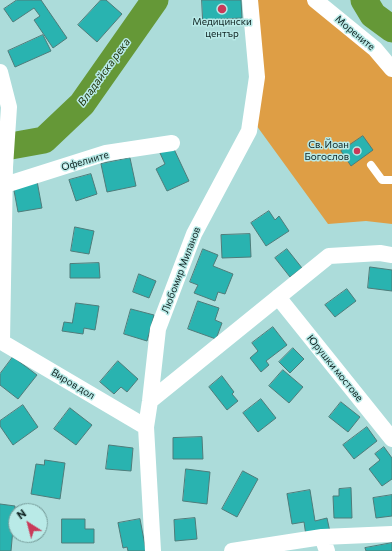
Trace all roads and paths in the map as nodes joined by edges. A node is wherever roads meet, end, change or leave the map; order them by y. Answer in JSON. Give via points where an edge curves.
{"nodes":[{"id":1,"x":250,"y":0,"type":"edge"},
{"id":2,"x":315,"y":0,"type":"edge"},
{"id":3,"x":392,"y":69,"type":"edge"},
{"id":4,"x":0,"y":72,"type":"edge"},
{"id":5,"x":4,"y":130,"type":"edge"},
{"id":6,"x":172,"y":143,"type":"dead end"},
{"id":7,"x":370,"y":165,"type":"dead end"},
{"id":8,"x":392,"y":180,"type":"edge"},
{"id":9,"x":2,"y":185,"type":"edge"},
{"id":10,"x":392,"y":255,"type":"edge"},
{"id":11,"x":278,"y":297,"type":"junction"},
{"id":12,"x":1,"y":341,"type":"edge"},
{"id":13,"x":150,"y":401,"type":"junction"},
{"id":14,"x":146,"y":427,"type":"junction"},
{"id":15,"x":392,"y":439,"type":"edge"},
{"id":16,"x":392,"y":534,"type":"edge"},
{"id":17,"x":324,"y":544,"type":"edge"},
{"id":18,"x":153,"y":551,"type":"edge"},
{"id":19,"x":232,"y":551,"type":"edge"}],
"edges":[{"from":1,"to":13,"type":"street","name":"Любомир Миланов","via":[[257,77],[249,131],[194,234],[158,329]]},
{"from":2,"to":3,"type":"street","name":"Морените","via":[[375,49]]},
{"from":4,"to":5,"type":"street","via":[[9,108]]},
{"from":5,"to":9,"type":"street","via":[[5,167]]},
{"from":6,"to":9,"type":"street","name":"Офелиите","via":[[106,153]]},
{"from":7,"to":8,"type":"lane","via":[[382,180]]},
{"from":9,"to":12,"type":"street"},
{"from":10,"to":11,"type":"street","via":[[380,253],[329,256]]},
{"from":11,"to":13,"type":"street"},
{"from":11,"to":15,"type":"street","name":"Юрушки мостове"},
{"from":12,"to":14,"type":"street","name":"Виров дол"},
{"from":13,"to":14,"type":"street","name":"Любомир Миланов"},
{"from":14,"to":18,"type":"street","name":"Любомир Миланов"},
{"from":16,"to":17,"type":"street"},
{"from":17,"to":19,"type":"street"}]}
